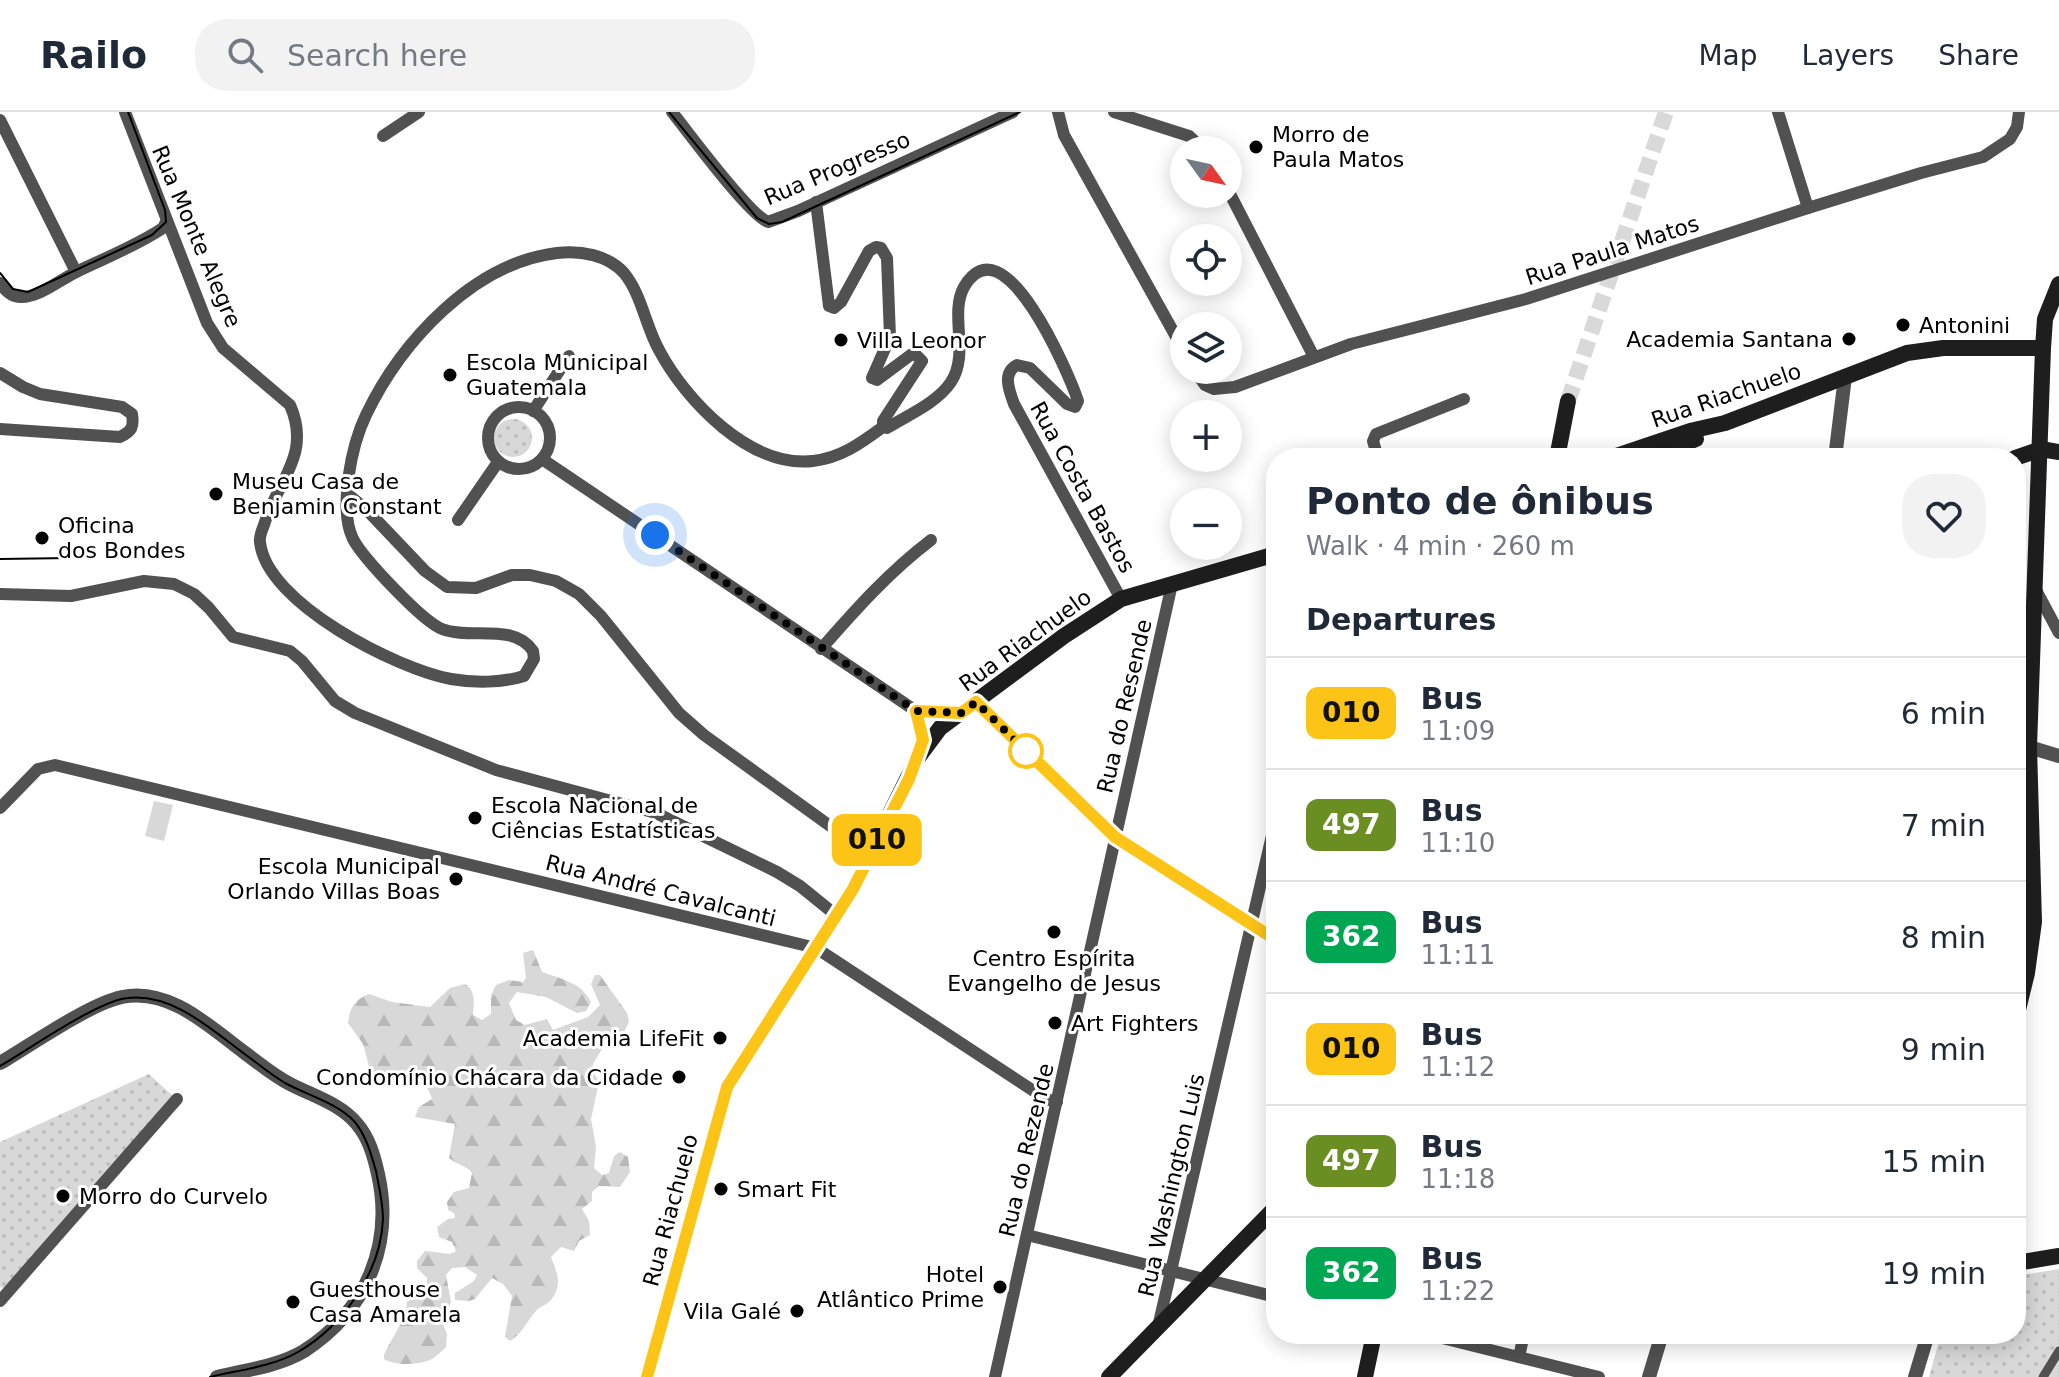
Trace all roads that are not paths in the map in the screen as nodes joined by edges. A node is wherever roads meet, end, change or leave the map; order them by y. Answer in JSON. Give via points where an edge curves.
{"nodes":[{"id":1,"x":125,"y":112,"type":"edge"},
{"id":2,"x":419,"y":112,"type":"edge"},
{"id":3,"x":672,"y":112,"type":"edge"},
{"id":4,"x":1013,"y":112,"type":"edge"},
{"id":5,"x":1058,"y":112,"type":"edge"},
{"id":6,"x":1114,"y":112,"type":"edge"},
{"id":7,"x":1162,"y":112,"type":"edge"},
{"id":8,"x":1778,"y":112,"type":"edge"},
{"id":9,"x":2019,"y":112,"type":"edge"},
{"id":10,"x":0,"y":120,"type":"edge"},
{"id":11,"x":1158,"y":126,"type":"junction"},
{"id":12,"x":383,"y":136,"type":"dead end"},
{"id":13,"x":1189,"y":136,"type":"edge"},
{"id":14,"x":816,"y":202,"type":"junction"},
{"id":15,"x":1237,"y":208,"type":"edge"},
{"id":16,"x":1808,"y":208,"type":"junction"},
{"id":17,"x":166,"y":222,"type":"junction"},
{"id":18,"x":76,"y":272,"type":"junction"},
{"id":19,"x":0,"y":283,"type":"edge"},
{"id":20,"x":2059,"y":284,"type":"edge"},
{"id":21,"x":1170,"y":326,"type":"edge"},
{"id":22,"x":2051,"y":348,"type":"edge"},
{"id":23,"x":569,"y":356,"type":"dead end"},
{"id":24,"x":1314,"y":357,"type":"junction"},
{"id":25,"x":0,"y":373,"type":"edge"},
{"id":26,"x":1845,"y":377,"type":"junction"},
{"id":27,"x":1204,"y":384,"type":"edge"},
{"id":28,"x":1464,"y":399,"type":"dead end"},
{"id":29,"x":1568,"y":401,"type":"tunnel mouth"},
{"id":30,"x":533,"y":411,"type":"junction"},
{"id":31,"x":1725,"y":423,"type":"junction"},
{"id":32,"x":883,"y":427,"type":"junction"},
{"id":33,"x":0,"y":429,"type":"edge"},
{"id":34,"x":1375,"y":448,"type":"edge"},
{"id":35,"x":1559,"y":448,"type":"edge"},
{"id":36,"x":1640,"y":448,"type":"edge"},
{"id":37,"x":1673,"y":448,"type":"edge"},
{"id":38,"x":1836,"y":448,"type":"edge"},
{"id":39,"x":2041,"y":449,"type":"junction"},
{"id":40,"x":2059,"y":452,"type":"edge"},
{"id":41,"x":2026,"y":454,"type":"edge"},
{"id":42,"x":542,"y":459,"type":"junction"},
{"id":43,"x":498,"y":462,"type":"junction"},
{"id":44,"x":349,"y":495,"type":"junction"},
{"id":45,"x":458,"y":520,"type":"dead end"},
{"id":46,"x":931,"y":540,"type":"dead end"},
{"id":47,"x":1266,"y":557,"type":"edge"},
{"id":48,"x":1172,"y":584,"type":"junction"},
{"id":49,"x":2036,"y":590,"type":"junction"},
{"id":50,"x":0,"y":594,"type":"edge"},
{"id":51,"x":1121,"y":599,"type":"junction"},
{"id":52,"x":2059,"y":633,"type":"edge"},
{"id":53,"x":821,"y":649,"type":"junction"},
{"id":54,"x":2026,"y":701,"type":"edge"},
{"id":55,"x":976,"y":702,"type":"junction"},
{"id":56,"x":916,"y":711,"type":"junction"},
{"id":57,"x":961,"y":713,"type":"junction"},
{"id":58,"x":2026,"y":746,"type":"edge"},
{"id":59,"x":2059,"y":756,"type":"edge"},
{"id":60,"x":917,"y":759,"type":"junction"},
{"id":61,"x":2026,"y":804,"type":"edge"},
{"id":62,"x":0,"y":808,"type":"edge"},
{"id":63,"x":1115,"y":837,"type":"junction"},
{"id":64,"x":869,"y":854,"type":"junction"},
{"id":65,"x":1266,"y":860,"type":"edge"},
{"id":66,"x":837,"y":916,"type":"junction"},
{"id":67,"x":1251,"y":924,"type":"junction"},
{"id":68,"x":1266,"y":934,"type":"edge"},
{"id":69,"x":816,"y":948,"type":"junction"},
{"id":70,"x":2026,"y":976,"type":"edge"},
{"id":71,"x":0,"y":1063,"type":"edge"},
{"id":72,"x":177,"y":1099,"type":"dead end"},
{"id":73,"x":1057,"y":1102,"type":"junction"},
{"id":74,"x":1266,"y":1217,"type":"edge"},
{"id":75,"x":1027,"y":1235,"type":"junction"},
{"id":76,"x":2059,"y":1256,"type":"edge"},
{"id":77,"x":2026,"y":1261,"type":"edge"},
{"id":78,"x":1172,"y":1270,"type":"junction"},
{"id":79,"x":1207,"y":1279,"type":"junction"},
{"id":80,"x":1266,"y":1294,"type":"edge"},
{"id":81,"x":0,"y":1301,"type":"edge"},
{"id":82,"x":1158,"y":1327,"type":"junction"},
{"id":83,"x":1372,"y":1344,"type":"edge"},
{"id":84,"x":1466,"y":1344,"type":"edge"},
{"id":85,"x":1522,"y":1344,"type":"edge"},
{"id":86,"x":1659,"y":1344,"type":"edge"},
{"id":87,"x":1925,"y":1344,"type":"edge"},
{"id":88,"x":2059,"y":1351,"type":"edge"},
{"id":89,"x":1519,"y":1357,"type":"junction"},
{"id":90,"x":217,"y":1377,"type":"edge"},
{"id":91,"x":647,"y":1377,"type":"edge"},
{"id":92,"x":995,"y":1377,"type":"edge"},
{"id":93,"x":1109,"y":1377,"type":"edge"},
{"id":94,"x":1365,"y":1377,"type":"edge"},
{"id":95,"x":1599,"y":1377,"type":"edge"},
{"id":96,"x":1649,"y":1377,"type":"edge"},
{"id":97,"x":1915,"y":1377,"type":"edge"},
{"id":98,"x":2043,"y":1377,"type":"edge"}],
"edges":[{"from":1,"to":17,"type":"street","name":"Rua Monte Alegre"},
{"from":2,"to":12,"type":"street"},
{"from":3,"to":14,"type":"street","name":"Rua Progresso","via":[[763,221]]},
{"from":4,"to":14,"type":"street","name":"Rua Progresso"},
{"from":5,"to":21,"type":"street","via":[[1064,135]]},
{"from":6,"to":11,"type":"street"},
{"from":7,"to":11,"type":"street"},
{"from":8,"to":16,"type":"street"},
{"from":9,"to":16,"type":"street","name":"Rua Paula Matos","via":[[2010,139],[1983,157]]},
{"from":10,"to":18,"type":"street"},
{"from":11,"to":13,"type":"street"},
{"from":14,"to":32,"type":"street","via":[[829,306],[841,302],[869,251],[881,248],[887,258],[890,337],[872,378],[877,380],[912,354],[922,361]]},
{"from":15,"to":24,"type":"street"},
{"from":16,"to":24,"type":"street","name":"Rua Paula Matos","via":[[1526,299]]},
{"from":17,"to":18,"type":"street","via":[[139,243]]},
{"from":17,"to":44,"type":"street","name":"Rua Monte Alegre","via":[[207,323],[223,348],[290,405],[295,416],[294,461],[259,541],[279,584],[349,637],[393,659],[451,679],[524,676],[534,659],[528,644],[509,636],[443,629],[398,593],[353,539]]},
{"from":18,"to":19,"type":"street","via":[[18,298]]},
{"from":20,"to":22,"type":"main road","via":[[2045,319]]},
{"from":22,"to":26,"type":"main road","name":"Rua Riachuelo","via":[[1926,350]]},
{"from":22,"to":39,"type":"main road"},
{"from":23,"to":30,"type":"street"},
{"from":24,"to":27,"type":"street","name":"Rua Paula Matos","via":[[1235,387]]},
{"from":25,"to":33,"type":"street","via":[[40,394],[122,407],[132,414],[134,424],[120,437]]},
{"from":26,"to":31,"type":"main road","name":"Rua Riachuelo"},
{"from":26,"to":38,"type":"street"},
{"from":28,"to":34,"type":"street","via":[[1376,434]]},
{"from":29,"to":35,"type":"main road"},
{"from":30,"to":42,"type":"street","via":[[548,429]]},
{"from":30,"to":43,"type":"street","via":[[508,409],[493,421],[488,440]]},
{"from":31,"to":36,"type":"main road","name":"Rua Riachuelo"},
{"from":31,"to":37,"type":"main road"},
{"from":32,"to":44,"type":"street","via":[[853,449],[813,461],[792,461],[754,448],[723,427],[677,382],[623,272],[601,257],[571,251],[500,268],[455,299],[399,358],[363,422],[350,468]]},
{"from":32,"to":51,"type":"street","name":"Rua Costa Bastos","via":[[937,397],[953,380],[960,353],[960,299],[970,279],[992,270],[1007,276],[1031,308],[1078,401],[1075,407],[1067,404],[1030,368],[1017,365],[1011,368],[1007,385]]},
{"from":39,"to":40,"type":"main road"},
{"from":39,"to":41,"type":"main road"},
{"from":39,"to":49,"type":"main road"},
{"from":42,"to":43,"type":"street","via":[[518,469]]},
{"from":42,"to":53,"type":"street"},
{"from":43,"to":45,"type":"street"},
{"from":44,"to":64,"type":"street","via":[[447,587],[476,588],[512,575],[530,575],[579,594],[679,713]]},
{"from":46,"to":53,"type":"street","via":[[867,595]]},
{"from":47,"to":48,"type":"main road","name":"Rua Riachuelo"},
{"from":48,"to":51,"type":"main road","name":"Rua Riachuelo"},
{"from":48,"to":63,"type":"street","name":"Rua do Resende"},
{"from":49,"to":52,"type":"street"},
{"from":49,"to":54,"type":"main road"},
{"from":50,"to":66,"type":"street","via":[[71,596],[144,581],[174,584],[194,594],[233,637],[290,651],[335,701],[355,713],[496,770],[656,813],[777,872]]},
{"from":51,"to":55,"type":"main road","name":"Rua Riachuelo"},
{"from":53,"to":56,"type":"street"},
{"from":55,"to":57,"type":"main road","name":"Rua Riachuelo"},
{"from":55,"to":63,"type":"street"},
{"from":56,"to":57,"type":"street"},
{"from":56,"to":60,"type":"street","via":[[923,740]]},
{"from":57,"to":60,"type":"main road","name":"Rua Riachuelo","via":[[940,728]]},
{"from":58,"to":59,"type":"street"},
{"from":60,"to":64,"type":"main road","name":"Rua Riachuelo"},
{"from":61,"to":70,"type":"main road","via":[[2034,922]]},
{"from":62,"to":69,"type":"street","name":"Rua André Cavalcanti","via":[[38,769],[55,765]]},
{"from":63,"to":67,"type":"street"},
{"from":63,"to":73,"type":"street","name":"Rua do Rezende"},
{"from":64,"to":66,"type":"main road","name":"Rua Riachuelo"},
{"from":65,"to":67,"type":"street","name":"Rua Washington Luis"},
{"from":66,"to":69,"type":"main road","name":"Rua Riachuelo"},
{"from":67,"to":68,"type":"street"},
{"from":67,"to":78,"type":"street","name":"Rua Washington Luis"},
{"from":69,"to":73,"type":"street","name":"Rua André Cavalcanti"},
{"from":69,"to":91,"type":"main road","name":"Rua Riachuelo","via":[[736,1070],[721,1102]]},
{"from":71,"to":90,"type":"street","via":[[105,1004],[144,996],[200,1017],[288,1083],[341,1109],[366,1135],[385,1218],[377,1260],[366,1283],[335,1325],[300,1353]]},
{"from":72,"to":81,"type":"street"},
{"from":73,"to":75,"type":"street","name":"Rua do Rezende"},
{"from":74,"to":79,"type":"main road"},
{"from":75,"to":78,"type":"street"},
{"from":75,"to":92,"type":"street","name":"Rua do Rezende"},
{"from":76,"to":77,"type":"main road"},
{"from":78,"to":79,"type":"street"},
{"from":78,"to":82,"type":"street","name":"Rua Washington Luis"},
{"from":79,"to":80,"type":"street"},
{"from":79,"to":82,"type":"main road"},
{"from":82,"to":93,"type":"main road"},
{"from":83,"to":94,"type":"main road"},
{"from":84,"to":89,"type":"street"},
{"from":85,"to":89,"type":"street"},
{"from":86,"to":96,"type":"street"},
{"from":87,"to":97,"type":"street"},
{"from":88,"to":98,"type":"street"},
{"from":89,"to":95,"type":"street"}]}
